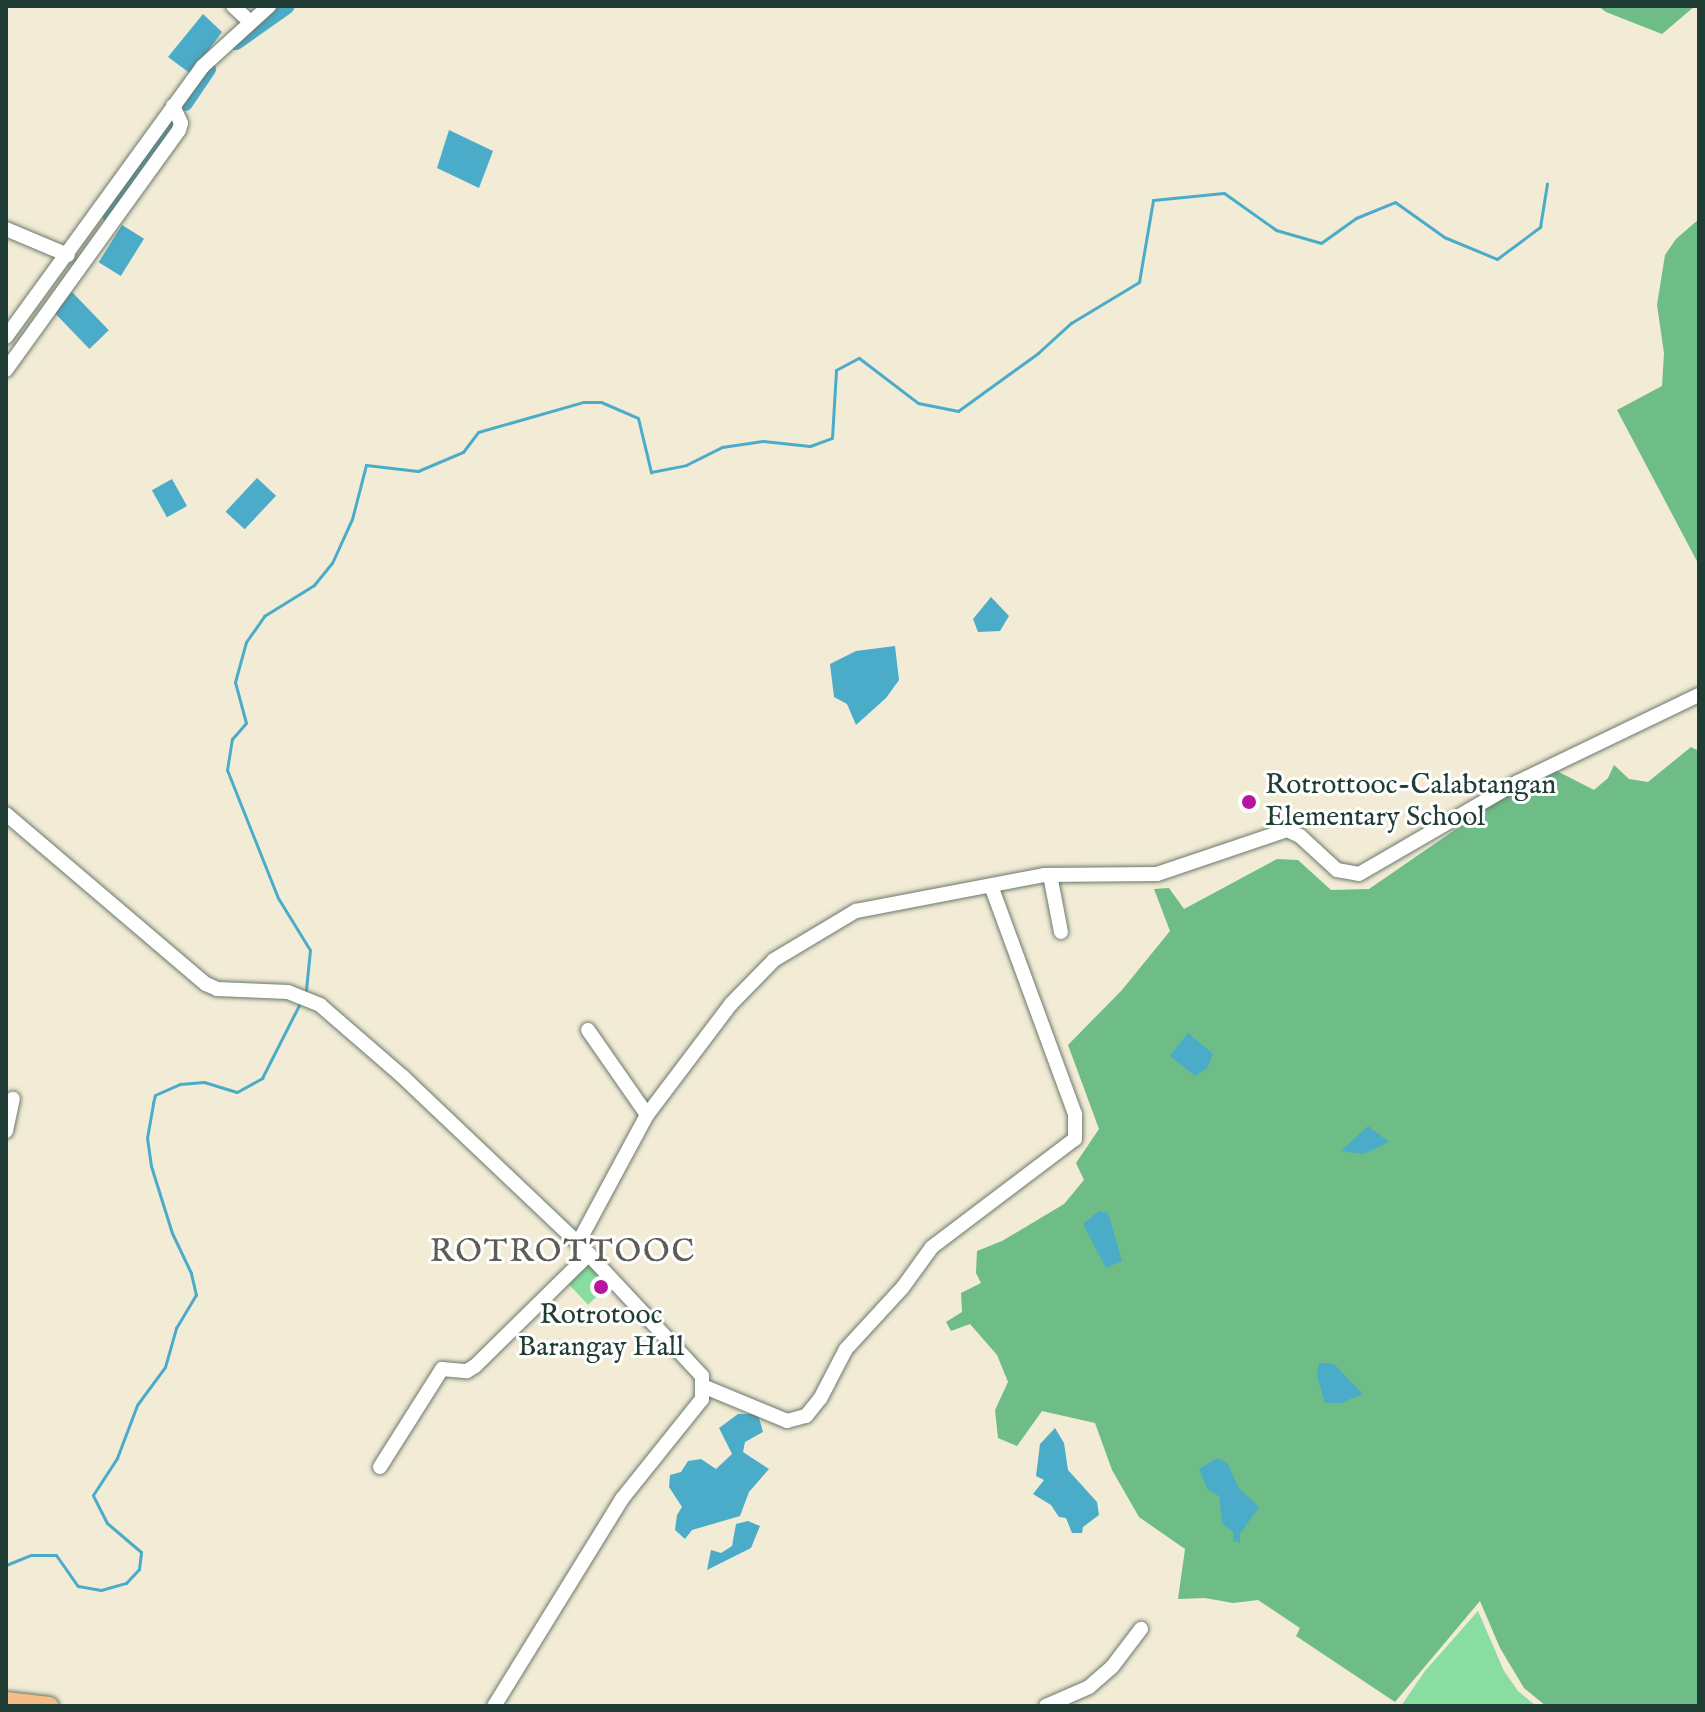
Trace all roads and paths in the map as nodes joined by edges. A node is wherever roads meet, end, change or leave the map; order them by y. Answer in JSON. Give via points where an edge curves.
{"nodes":[{"id":1,"x":233,"y":6,"type":"edge"},
{"id":2,"x":269,"y":6,"type":"edge"},
{"id":3,"x":250,"y":22,"type":"junction"},
{"id":4,"x":173,"y":106,"type":"junction"},
{"id":5,"x":6,"y":229,"type":"edge"},
{"id":6,"x":68,"y":255,"type":"junction"},
{"id":7,"x":6,"y":337,"type":"edge"},
{"id":8,"x":6,"y":370,"type":"edge"},
{"id":9,"x":1699,"y":695,"type":"edge"},
{"id":10,"x":6,"y":814,"type":"edge"},
{"id":11,"x":1050,"y":875,"type":"junction"},
{"id":12,"x":991,"y":886,"type":"junction"},
{"id":13,"x":1061,"y":932,"type":"dead end"},
{"id":14,"x":588,"y":1030,"type":"dead end"},
{"id":15,"x":13,"y":1099,"type":"dead end"},
{"id":16,"x":647,"y":1115,"type":"junction"},
{"id":17,"x":6,"y":1131,"type":"edge"},
{"id":18,"x":583,"y":1248,"type":"junction"},
{"id":19,"x":705,"y":1387,"type":"junction"},
{"id":20,"x":380,"y":1467,"type":"dead end"},
{"id":21,"x":1141,"y":1629,"type":"dead end"},
{"id":22,"x":6,"y":1701,"type":"edge"},
{"id":23,"x":50,"y":1706,"type":"edge"},
{"id":24,"x":494,"y":1706,"type":"edge"},
{"id":25,"x":1046,"y":1706,"type":"edge"}],
"edges":[{"from":1,"to":3,"type":"street"},
{"from":2,"to":3,"type":"street"},
{"from":3,"to":4,"type":"street","via":[[202,67]]},
{"from":4,"to":6,"type":"street"},
{"from":4,"to":8,"type":"street","via":[[179,130]]},
{"from":5,"to":6,"type":"street"},
{"from":6,"to":7,"type":"street"},
{"from":9,"to":11,"type":"street","via":[[1518,782],[1359,874],[1337,870],[1287,830],[1157,874]]},
{"from":10,"to":18,"type":"street","via":[[206,984],[288,992],[320,1005]]},
{"from":11,"to":12,"type":"street"},
{"from":11,"to":13,"type":"street"},
{"from":12,"to":16,"type":"street","via":[[856,911],[774,960],[731,1004]]},
{"from":12,"to":19,"type":"street","via":[[1075,1114],[1075,1139],[932,1247],[846,1349],[806,1416],[787,1421]]},
{"from":14,"to":16,"type":"street"},
{"from":15,"to":17,"type":"street"},
{"from":16,"to":18,"type":"street"},
{"from":18,"to":19,"type":"street","via":[[702,1376]]},
{"from":18,"to":20,"type":"street","via":[[475,1366],[467,1371],[442,1369]]},
{"from":19,"to":24,"type":"street","via":[[702,1399],[622,1499]]},
{"from":21,"to":25,"type":"street","via":[[1089,1687]]},
{"from":22,"to":23,"type":"main road"}]}
